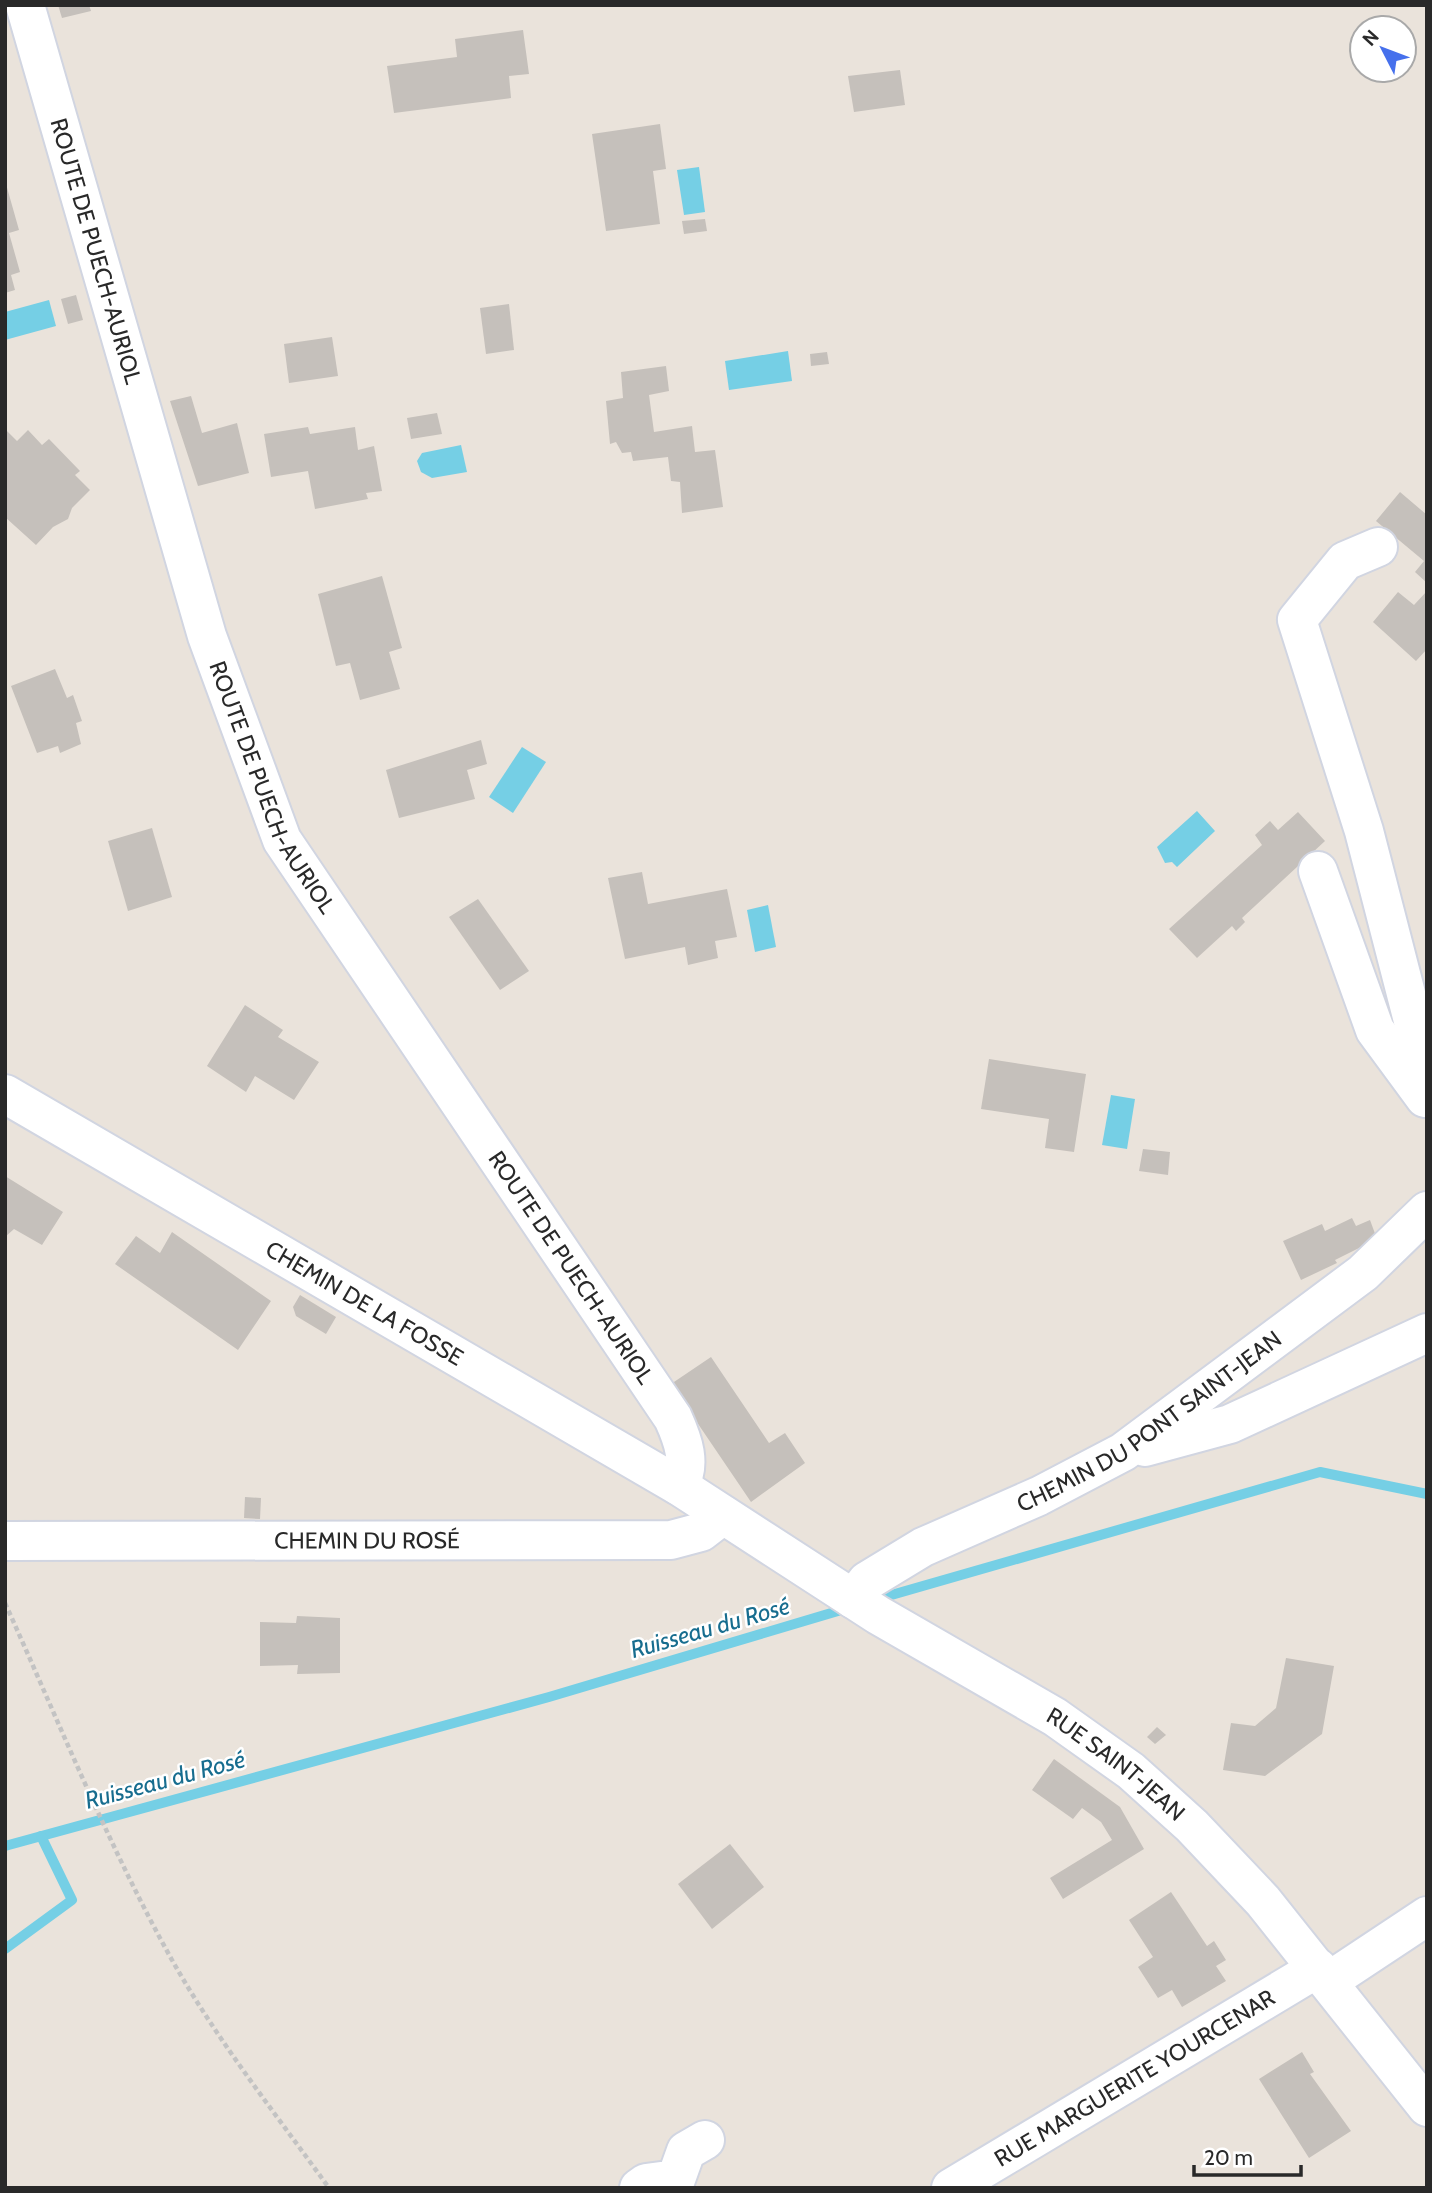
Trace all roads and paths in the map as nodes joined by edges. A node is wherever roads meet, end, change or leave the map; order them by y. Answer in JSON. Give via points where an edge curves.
{"nodes":[{"id":1,"x":25,"y":5,"type":"edge"},
{"id":2,"x":1378,"y":547,"type":"dead end"},
{"id":3,"x":1318,"y":871,"type":"dead end"},
{"id":4,"x":1427,"y":1075,"type":"edge"},
{"id":5,"x":5,"y":1094,"type":"edge"},
{"id":6,"x":1427,"y":1100,"type":"edge"},
{"id":7,"x":1427,"y":1211,"type":"edge"},
{"id":8,"x":1427,"y":1332,"type":"edge"},
{"id":9,"x":1123,"y":1452,"type":"junction"},
{"id":10,"x":679,"y":1486,"type":"junction"},
{"id":11,"x":723,"y":1515,"type":"junction"},
{"id":12,"x":5,"y":1541,"type":"edge"},
{"id":13,"x":5,"y":1602,"type":"edge"},
{"id":14,"x":865,"y":1607,"type":"junction"},
{"id":15,"x":1427,"y":1916,"type":"edge"},
{"id":16,"x":1324,"y":1974,"type":"junction"},
{"id":17,"x":1427,"y":2107,"type":"edge"},
{"id":18,"x":705,"y":2140,"type":"dead end"},
{"id":19,"x":678,"y":2184,"type":"edge"},
{"id":20,"x":329,"y":2188,"type":"edge"},
{"id":21,"x":639,"y":2188,"type":"edge"},
{"id":22,"x":951,"y":2188,"type":"edge"}],
"edges":[{"from":1,"to":10,"type":"street","name":"ROUTE DE PUECH-AURIOL","via":[[207,636],[282,840],[667,1408],[685,1455],[686,1475]]},
{"from":2,"to":4,"type":"street","via":[[1345,561],[1297,620],[1364,831]]},
{"from":3,"to":6,"type":"street","via":[[1375,1030]]},
{"from":5,"to":10,"type":"street","name":"CHEMIN DE LA FOSSE"},
{"from":7,"to":9,"type":"street","name":"CHEMIN DU PONT SAINT-JEAN","via":[[1363,1273]]},
{"from":8,"to":9,"type":"street","via":[[1230,1424]]},
{"from":9,"to":14,"type":"street","name":"CHEMIN DU PONT SAINT-JEAN","via":[[1040,1496],[923,1547],[867,1581]]},
{"from":10,"to":11,"type":"street","name":"CHEMIN DE LA FOSSE"},
{"from":11,"to":12,"type":"street","name":"CHEMIN DU ROSÉ","via":[[701,1532],[671,1540]]},
{"from":11,"to":14,"type":"street","name":"RUE SAINT-JEAN"},
{"from":13,"to":20,"type":"path","via":[[113,1844],[167,1950],[208,2021]]},
{"from":14,"to":16,"type":"street","name":"RUE SAINT-JEAN","via":[[1055,1717],[1131,1771],[1192,1826]]},
{"from":15,"to":16,"type":"street","name":"RUE MARGUERITE YOURCENAR"},
{"from":16,"to":17,"type":"street","name":"RUE SAINT-JEAN"},
{"from":16,"to":22,"type":"street","name":"RUE MARGUERITE YOURCENAR"},
{"from":18,"to":19,"type":"street","via":[[686,2151]]},
{"from":19,"to":21,"type":"street","via":[[646,2183]]}]}
